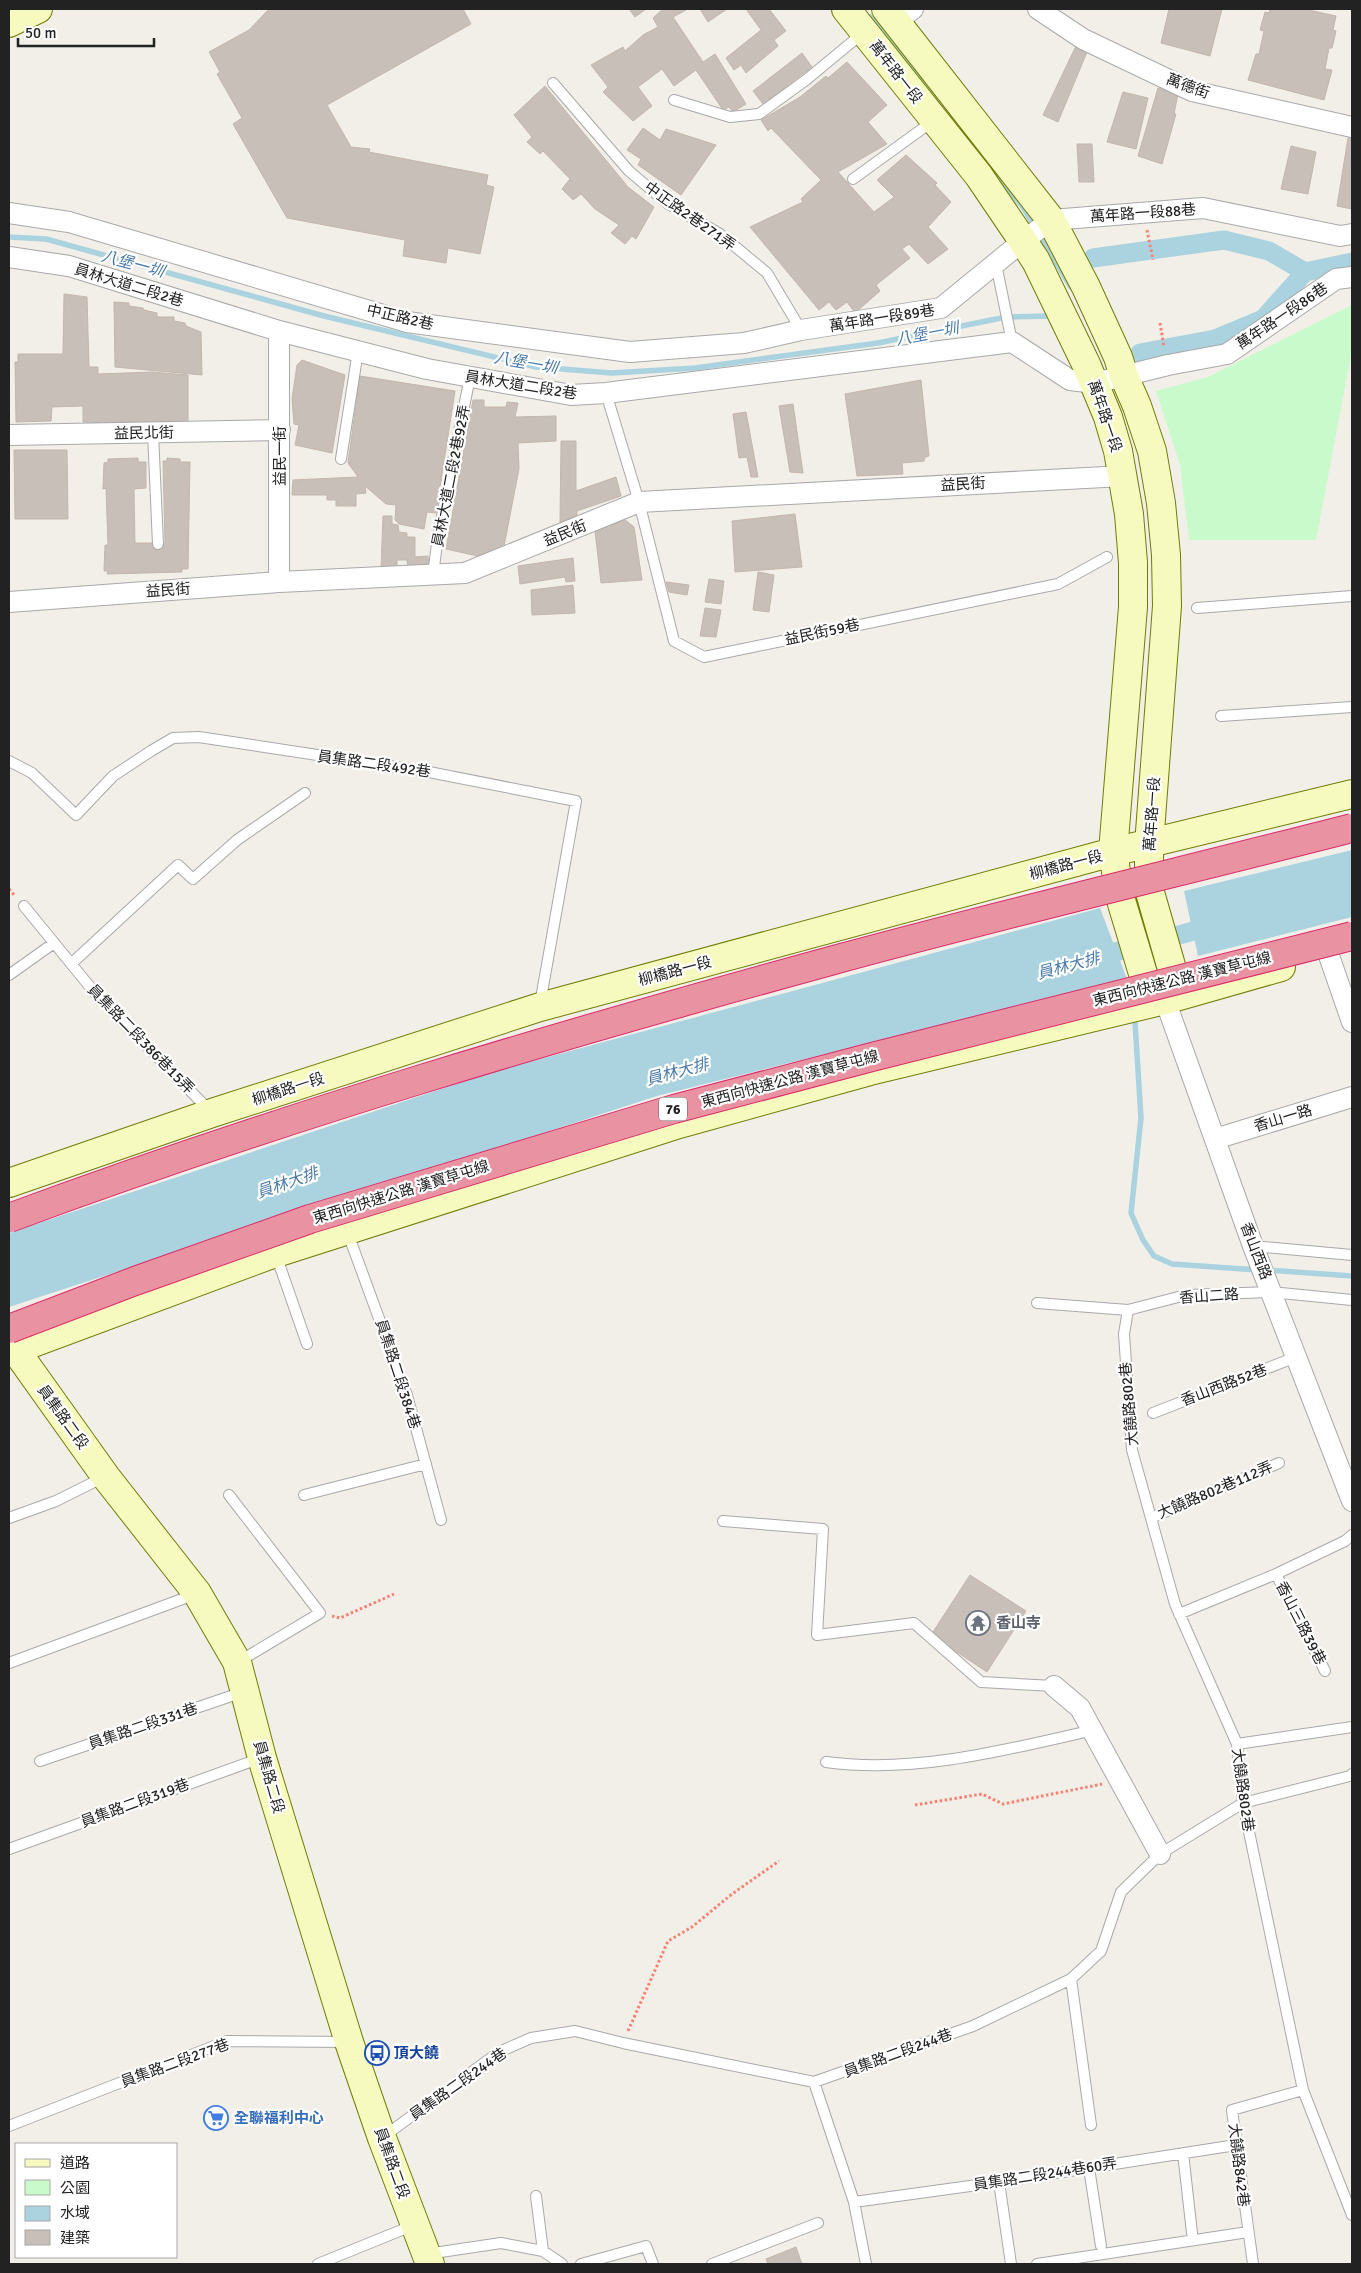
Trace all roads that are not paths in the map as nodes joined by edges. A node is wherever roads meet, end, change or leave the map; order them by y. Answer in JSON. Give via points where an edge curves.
{"nodes":[{"id":1,"x":38,"y":9,"type":"edge"},
{"id":2,"x":846,"y":9,"type":"edge"},
{"id":3,"x":1038,"y":9,"type":"edge"},
{"id":4,"x":899,"y":13,"type":"edge"},
{"id":5,"x":9,"y":23,"type":"edge"},
{"id":6,"x":865,"y":32,"type":"junction"},
{"id":7,"x":553,"y":82,"type":"dead end"},
{"id":8,"x":674,"y":100,"type":"dead end"},
{"id":9,"x":934,"y":120,"type":"junction"},
{"id":10,"x":1352,"y":127,"type":"edge"},
{"id":11,"x":853,"y":179,"type":"dead end"},
{"id":12,"x":9,"y":213,"type":"edge"},
{"id":13,"x":1051,"y":220,"type":"junction"},
{"id":14,"x":1352,"y":234,"type":"edge"},
{"id":15,"x":1029,"y":251,"type":"junction"},
{"id":16,"x":9,"y":257,"type":"edge"},
{"id":17,"x":996,"y":264,"type":"junction"},
{"id":18,"x":1352,"y":277,"type":"edge"},
{"id":19,"x":801,"y":330,"type":"junction"},
{"id":20,"x":279,"y":331,"type":"junction"},
{"id":21,"x":1012,"y":342,"type":"junction"},
{"id":22,"x":358,"y":351,"type":"junction"},
{"id":23,"x":1121,"y":366,"type":"junction"},
{"id":24,"x":1090,"y":373,"type":"junction"},
{"id":25,"x":470,"y":377,"type":"junction"},
{"id":26,"x":606,"y":393,"type":"junction"},
{"id":27,"x":280,"y":430,"type":"junction"},
{"id":28,"x":153,"y":433,"type":"junction"},
{"id":29,"x":9,"y":435,"type":"edge"},
{"id":30,"x":341,"y":459,"type":"dead end"},
{"id":31,"x":1123,"y":476,"type":"junction"},
{"id":32,"x":639,"y":502,"type":"junction"},
{"id":33,"x":158,"y":544,"type":"dead end"},
{"id":34,"x":1106,"y":557,"type":"dead end"},
{"id":35,"x":433,"y":575,"type":"junction"},
{"id":36,"x":280,"y":582,"type":"junction"},
{"id":37,"x":1352,"y":596,"type":"edge"},
{"id":38,"x":9,"y":602,"type":"edge"},
{"id":39,"x":1197,"y":608,"type":"dead end"},
{"id":40,"x":1352,"y":707,"type":"edge"},
{"id":41,"x":1221,"y":716,"type":"dead end"},
{"id":42,"x":9,"y":761,"type":"edge"},
{"id":43,"x":304,"y":792,"type":"dead end"},
{"id":44,"x":1352,"y":794,"type":"edge"},
{"id":45,"x":1352,"y":828,"type":"edge"},
{"id":46,"x":1149,"y":845,"type":"junction"},
{"id":47,"x":1113,"y":852,"type":"junction"},
{"id":48,"x":24,"y":906,"type":"dead end"},
{"id":49,"x":1352,"y":936,"type":"edge"},
{"id":50,"x":54,"y":943,"type":"junction"},
{"id":51,"x":1340,"y":951,"type":"edge"},
{"id":52,"x":71,"y":964,"type":"junction"},
{"id":53,"x":9,"y":975,"type":"edge"},
{"id":54,"x":1165,"y":1000,"type":"junction"},
{"id":55,"x":540,"y":1007,"type":"junction"},
{"id":56,"x":1352,"y":1022,"type":"edge"},
{"id":57,"x":1352,"y":1097,"type":"edge"},
{"id":58,"x":212,"y":1113,"type":"junction"},
{"id":59,"x":1215,"y":1139,"type":"junction"},
{"id":60,"x":9,"y":1183,"type":"edge"},
{"id":61,"x":9,"y":1218,"type":"edge"},
{"id":62,"x":347,"y":1230,"type":"junction"},
{"id":63,"x":1253,"y":1246,"type":"junction"},
{"id":64,"x":276,"y":1254,"type":"junction"},
{"id":65,"x":1352,"y":1255,"type":"edge"},
{"id":66,"x":1271,"y":1292,"type":"junction"},
{"id":67,"x":1352,"y":1300,"type":"edge"},
{"id":68,"x":1037,"y":1303,"type":"dead end"},
{"id":69,"x":1128,"y":1310,"type":"junction"},
{"id":70,"x":10,"y":1343,"type":"edge"},
{"id":71,"x":307,"y":1344,"type":"dead end"},
{"id":72,"x":1296,"y":1357,"type":"junction"},
{"id":73,"x":1153,"y":1413,"type":"dead end"},
{"id":74,"x":1279,"y":1463,"type":"dead end"},
{"id":75,"x":426,"y":1464,"type":"junction"},
{"id":76,"x":106,"y":1477,"type":"junction"},
{"id":77,"x":229,"y":1495,"type":"dead end"},
{"id":78,"x":304,"y":1495,"type":"dead end"},
{"id":79,"x":1352,"y":1501,"type":"edge"},
{"id":80,"x":9,"y":1518,"type":"edge"},
{"id":81,"x":1151,"y":1518,"type":"junction"},
{"id":82,"x":441,"y":1520,"type":"dead end"},
{"id":83,"x":723,"y":1521,"type":"dead end"},
{"id":84,"x":1352,"y":1534,"type":"edge"},
{"id":85,"x":1276,"y":1574,"type":"junction"},
{"id":86,"x":197,"y":1593,"type":"junction"},
{"id":87,"x":1179,"y":1614,"type":"junction"},
{"id":88,"x":9,"y":1662,"type":"edge"},
{"id":89,"x":237,"y":1662,"type":"junction"},
{"id":90,"x":1325,"y":1671,"type":"dead end"},
{"id":91,"x":1054,"y":1686,"type":"joint"},
{"id":92,"x":246,"y":1691,"type":"junction"},
{"id":93,"x":1352,"y":1727,"type":"edge"},
{"id":94,"x":1093,"y":1730,"type":"junction"},
{"id":95,"x":1237,"y":1744,"type":"junction"},
{"id":96,"x":262,"y":1758,"type":"junction"},
{"id":97,"x":40,"y":1761,"type":"dead end"},
{"id":98,"x":826,"y":1762,"type":"dead end"},
{"id":99,"x":1352,"y":1774,"type":"edge"},
{"id":100,"x":1243,"y":1803,"type":"junction"},
{"id":101,"x":9,"y":1849,"type":"edge"},
{"id":102,"x":1160,"y":1854,"type":"junction"},
{"id":103,"x":1071,"y":1979,"type":"junction"},
{"id":104,"x":350,"y":2042,"type":"junction"},
{"id":105,"x":814,"y":2082,"type":"junction"},
{"id":106,"x":1304,"y":2090,"type":"junction"},
{"id":107,"x":1091,"y":2125,"type":"dead end"},
{"id":108,"x":9,"y":2126,"type":"edge"},
{"id":109,"x":382,"y":2138,"type":"junction"},
{"id":110,"x":1236,"y":2145,"type":"junction"},
{"id":111,"x":1183,"y":2153,"type":"junction"},
{"id":112,"x":1089,"y":2168,"type":"junction"},
{"id":113,"x":999,"y":2182,"type":"junction"},
{"id":114,"x":536,"y":2196,"type":"dead end"},
{"id":115,"x":854,"y":2202,"type":"junction"},
{"id":116,"x":1352,"y":2214,"type":"edge"},
{"id":117,"x":818,"y":2223,"type":"dead end"},
{"id":118,"x":415,"y":2225,"type":"junction"},
{"id":119,"x":1248,"y":2232,"type":"junction"},
{"id":120,"x":1192,"y":2234,"type":"dead end"},
{"id":121,"x":1101,"y":2246,"type":"dead end"},
{"id":122,"x":543,"y":2251,"type":"junction"},
{"id":123,"x":428,"y":2259,"type":"edge"},
{"id":124,"x":318,"y":2264,"type":"edge"},
{"id":125,"x":562,"y":2264,"type":"edge"},
{"id":126,"x":581,"y":2264,"type":"edge"},
{"id":127,"x":653,"y":2264,"type":"edge"},
{"id":128,"x":712,"y":2264,"type":"edge"},
{"id":129,"x":866,"y":2264,"type":"edge"},
{"id":130,"x":1011,"y":2264,"type":"edge"},
{"id":131,"x":1037,"y":2264,"type":"edge"},
{"id":132,"x":1253,"y":2264,"type":"edge"}],
"edges":[{"from":1,"to":5,"type":"main road"},
{"from":2,"to":6,"type":"main road","name":"萬年路一段"},
{"from":3,"to":10,"type":"street","name":"萬德街","via":[[1083,39],[1192,90]]},
{"from":4,"to":13,"type":"main road","name":"萬年路一段"},
{"from":6,"to":8,"type":"lane","via":[[759,114],[730,118]]},
{"from":6,"to":9,"type":"main road","name":"萬年路一段"},
{"from":7,"to":19,"type":"lane","name":"中正路2巷271弄","via":[[629,171],[667,203],[720,234],[767,273]]},
{"from":9,"to":11,"type":"lane"},
{"from":9,"to":15,"type":"main road","name":"萬年路一段","via":[[979,176]]},
{"from":12,"to":19,"type":"street","name":"中正路2巷","via":[[69,222],[407,322],[630,352],[744,343]]},
{"from":13,"to":14,"type":"street","name":"萬年路一段88巷","via":[[1202,208],[1340,236]]},
{"from":13,"to":15,"type":"street","name":"萬年路一段89巷"},
{"from":13,"to":23,"type":"main road","name":"萬年路一段"},
{"from":15,"to":17,"type":"street","name":"萬年路一段89巷"},
{"from":15,"to":24,"type":"main road","name":"萬年路一段"},
{"from":16,"to":20,"type":"street","name":"員林大道二段2巷","via":[[69,266]]},
{"from":17,"to":19,"type":"street","name":"萬年路一段89巷","via":[[942,308]]},
{"from":17,"to":21,"type":"lane"},
{"from":18,"to":23,"type":"street","name":"萬年路一段86巷","via":[[1336,280],[1227,354]]},
{"from":20,"to":22,"type":"street","name":"員林大道二段2巷"},
{"from":20,"to":27,"type":"street","name":"益民一街"},
{"from":21,"to":24,"type":"street","via":[[1070,380]]},
{"from":21,"to":26,"type":"street","name":"員林大道二段2巷"},
{"from":22,"to":25,"type":"street","name":"員林大道二段2巷"},
{"from":22,"to":30,"type":"lane"},
{"from":23,"to":24,"type":"street","name":"萬年路一段86巷"},
{"from":23,"to":46,"type":"main road","name":"萬年路一段","via":[[1152,451],[1162,503],[1166,555],[1167,606]]},
{"from":24,"to":31,"type":"main road","name":"萬年路一段","via":[[1108,417]]},
{"from":25,"to":26,"type":"street","name":"員林大道二段2巷","via":[[570,395]]},
{"from":25,"to":35,"type":"lane","name":"員林大道二段2巷92弄"},
{"from":26,"to":32,"type":"lane","name":"益民街59巷"},
{"from":27,"to":28,"type":"street","name":"益民北街"},
{"from":27,"to":36,"type":"street","name":"益民一街"},
{"from":28,"to":29,"type":"street","name":"益民北街"},
{"from":28,"to":33,"type":"lane"},
{"from":31,"to":32,"type":"street","name":"益民街"},
{"from":31,"to":47,"type":"main road","name":"萬年路一段","via":[[1131,534],[1133,607]]},
{"from":32,"to":34,"type":"lane","name":"益民街59巷","via":[[674,641],[704,656],[1058,584]]},
{"from":32,"to":35,"type":"street","name":"益民街","via":[[465,573]]},
{"from":35,"to":36,"type":"street","name":"益民街"},
{"from":36,"to":38,"type":"street","name":"益民街"},
{"from":37,"to":39,"type":"lane"},
{"from":40,"to":41,"type":"lane"},
{"from":42,"to":55,"type":"lane","name":"員集路二段492巷","via":[[32,773],[76,815],[113,776],[151,751],[173,738],[199,737],[429,772],[576,801]]},
{"from":43,"to":52,"type":"lane","via":[[237,840],[192,879],[178,865]]},
{"from":44,"to":46,"type":"main road","name":"柳橋路一段"},
{"from":45,"to":61,"type":"highway","bridge":true,"via":[[836,959],[630,1018],[271,1125]]},
{"from":46,"to":47,"type":"main road","name":"柳橋路一段"},
{"from":46,"to":54,"type":"main road","name":"萬年路一段","via":[[1149,889],[1172,969]]},
{"from":47,"to":54,"type":"main road","name":"萬年路一段","via":[[1120,897],[1144,977]]},
{"from":47,"to":55,"type":"main road","name":"柳橋路一段"},
{"from":48,"to":50,"type":"lane","name":"員集路二段386巷15弄"},
{"from":49,"to":70,"type":"highway","name":"東西向快速公路 漢寶草屯線","number":"76","bridge":true,"via":[[674,1109],[310,1219],[135,1281]]},
{"from":50,"to":52,"type":"lane","name":"員集路二段386巷15弄"},
{"from":50,"to":53,"type":"lane"},
{"from":51,"to":54,"type":"main road"},
{"from":51,"to":56,"type":"street"},
{"from":52,"to":58,"type":"lane","name":"員集路二段386巷15弄","via":[[95,993]]},
{"from":54,"to":59,"type":"street","name":"香山西路"},
{"from":54,"to":62,"type":"main road","via":[[870,1071],[678,1124]]},
{"from":55,"to":58,"type":"main road","name":"柳橋路一段"},
{"from":57,"to":59,"type":"street","name":"香山一路"},
{"from":58,"to":60,"type":"main road","name":"柳橋路一段"},
{"from":59,"to":63,"type":"street","name":"香山西路"},
{"from":62,"to":64,"type":"main road"},
{"from":62,"to":75,"type":"lane","name":"員集路二段384巷","via":[[407,1395]]},
{"from":63,"to":65,"type":"lane"},
{"from":63,"to":66,"type":"street","name":"香山西路"},
{"from":64,"to":70,"type":"main road"},
{"from":64,"to":71,"type":"lane"},
{"from":66,"to":67,"type":"lane","name":"香山二路"},
{"from":66,"to":69,"type":"lane","name":"香山二路","via":[[1186,1295]]},
{"from":66,"to":72,"type":"street","name":"香山西路"},
{"from":68,"to":69,"type":"lane","name":"香山二路"},
{"from":69,"to":81,"type":"lane","name":"大饒路802巷","via":[[1124,1334],[1132,1450]]},
{"from":70,"to":76,"type":"main road","name":"員集路二段"},
{"from":72,"to":73,"type":"lane","name":"香山西路52巷"},
{"from":72,"to":79,"type":"street","name":"香山西路"},
{"from":74,"to":81,"type":"lane","name":"大饒路802巷112弄"},
{"from":75,"to":78,"type":"lane"},
{"from":75,"to":82,"type":"lane","name":"員集路二段384巷"},
{"from":76,"to":80,"type":"lane","via":[[56,1501]]},
{"from":76,"to":86,"type":"main road","name":"員集路二段"},
{"from":77,"to":89,"type":"lane","via":[[320,1613]]},
{"from":81,"to":87,"type":"lane","name":"大饒路802巷"},
{"from":83,"to":91,"type":"lane","via":[[822,1529],[817,1635],[914,1623],[980,1682]]},
{"from":84,"to":85,"type":"lane","name":"香山三路39巷","via":[[1345,1541]]},
{"from":85,"to":87,"type":"lane","name":"香山三路39巷"},
{"from":85,"to":90,"type":"lane","name":"香山三路39巷"},
{"from":86,"to":88,"type":"lane"},
{"from":86,"to":89,"type":"main road","name":"員集路二段"},
{"from":87,"to":95,"type":"lane","name":"大饒路802巷"},
{"from":89,"to":92,"type":"main road","name":"員集路二段"},
{"from":91,"to":94,"type":"street","via":[[1080,1708]]},
{"from":92,"to":96,"type":"main road","name":"員集路二段"},
{"from":92,"to":97,"type":"lane","name":"員集路二段331巷"},
{"from":93,"to":95,"type":"lane"},
{"from":94,"to":98,"type":"lane","via":[[1006,1751],[947,1760],[853,1766]]},
{"from":94,"to":102,"type":"street"},
{"from":95,"to":100,"type":"lane","name":"大饒路802巷"},
{"from":96,"to":101,"type":"lane","name":"員集路二段319巷"},
{"from":96,"to":104,"type":"main road","name":"員集路二段"},
{"from":99,"to":100,"type":"lane","name":"員集路二段244巷"},
{"from":100,"to":102,"type":"lane","name":"員集路二段244巷"},
{"from":100,"to":106,"type":"lane","name":"大饒路802巷"},
{"from":102,"to":103,"type":"lane","name":"員集路二段244巷","via":[[1121,1892],[1101,1951]]},
{"from":103,"to":105,"type":"lane","name":"員集路二段244巷","via":[[973,2026]]},
{"from":103,"to":107,"type":"lane"},
{"from":104,"to":108,"type":"lane","name":"員集路二段277巷","via":[[227,2041]]},
{"from":104,"to":109,"type":"main road","name":"員集路二段"},
{"from":105,"to":109,"type":"lane","name":"員集路二段244巷","via":[[575,2030],[531,2038],[499,2052]]},
{"from":105,"to":115,"type":"lane"},
{"from":106,"to":110,"type":"lane","name":"大饒路842巷","via":[[1232,2110]]},
{"from":106,"to":116,"type":"lane","name":"大饒路802巷"},
{"from":109,"to":118,"type":"main road","name":"員集路二段"},
{"from":110,"to":111,"type":"lane","name":"員集路二段244巷60弄"},
{"from":110,"to":119,"type":"lane","name":"大饒路842巷"},
{"from":111,"to":112,"type":"lane","name":"員集路二段244巷60弄"},
{"from":111,"to":120,"type":"lane"},
{"from":112,"to":113,"type":"lane","name":"員集路二段244巷60弄"},
{"from":112,"to":121,"type":"lane"},
{"from":113,"to":115,"type":"lane","name":"員集路二段244巷60弄"},
{"from":113,"to":130,"type":"lane"},
{"from":114,"to":122,"type":"lane"},
{"from":115,"to":129,"type":"lane"},
{"from":117,"to":128,"type":"lane"},
{"from":118,"to":123,"type":"main road","name":"員集路二段"},
{"from":118,"to":124,"type":"lane"},
{"from":119,"to":131,"type":"lane"},
{"from":119,"to":132,"type":"lane","name":"大饒路842巷"},
{"from":122,"to":123,"type":"lane","via":[[501,2243]]},
{"from":122,"to":125,"type":"lane"},
{"from":126,"to":127,"type":"lane","via":[[646,2246]]}]}
